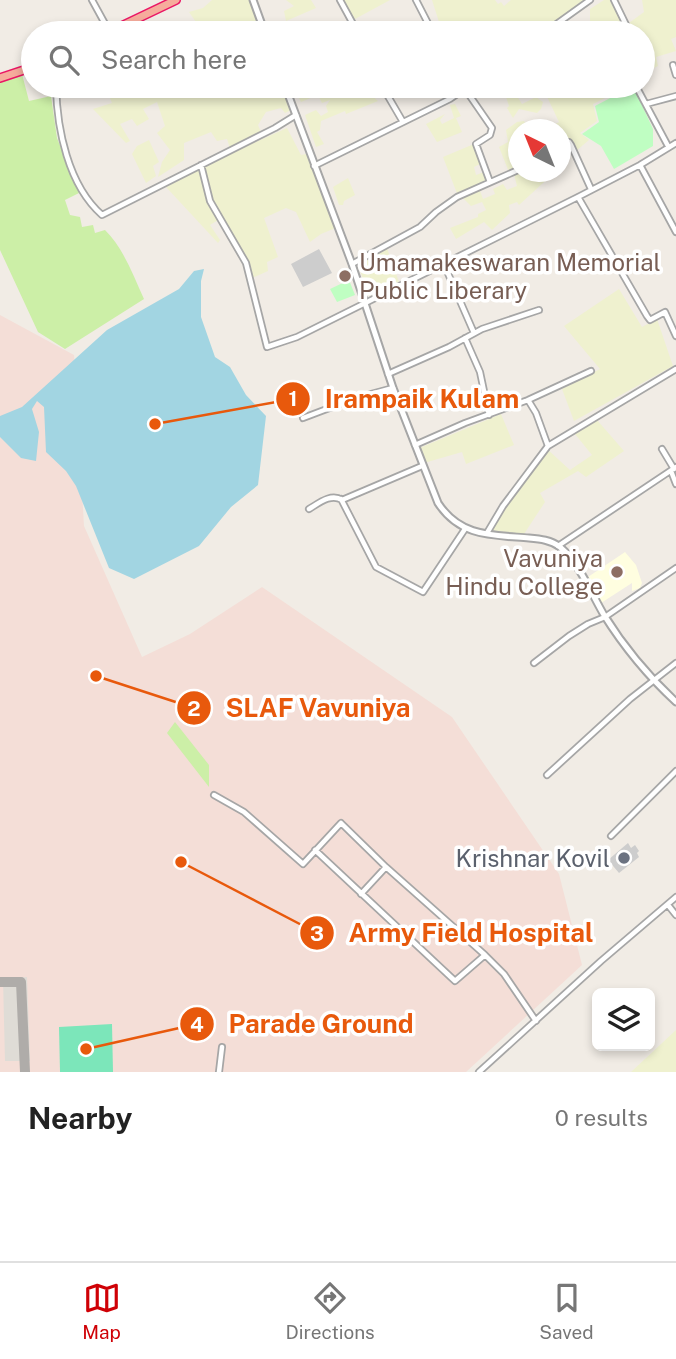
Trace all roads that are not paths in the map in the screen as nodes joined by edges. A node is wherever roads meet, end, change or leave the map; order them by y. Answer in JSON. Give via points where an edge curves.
{"nodes":[{"id":1,"x":92,"y":0,"type":"edge"},
{"id":2,"x":253,"y":0,"type":"edge"},
{"id":3,"x":340,"y":0,"type":"edge"},
{"id":4,"x":416,"y":0,"type":"edge"},
{"id":5,"x":590,"y":0,"type":"edge"},
{"id":6,"x":614,"y":0,"type":"edge"},
{"id":7,"x":171,"y":1,"type":"edge"},
{"id":8,"x":102,"y":21,"type":"edge"},
{"id":9,"x":132,"y":21,"type":"edge"},
{"id":10,"x":261,"y":21,"type":"edge"},
{"id":11,"x":351,"y":21,"type":"edge"},
{"id":12,"x":427,"y":21,"type":"edge"},
{"id":13,"x":561,"y":21,"type":"edge"},
{"id":14,"x":624,"y":21,"type":"edge"},
{"id":15,"x":673,"y":65,"type":"dead end"},
{"id":16,"x":21,"y":72,"type":"edge"},
{"id":17,"x":676,"y":75,"type":"edge"},
{"id":18,"x":0,"y":78,"type":"edge"},
{"id":19,"x":676,"y":96,"type":"edge"},
{"id":20,"x":57,"y":98,"type":"edge"},
{"id":21,"x":290,"y":98,"type":"edge"},
{"id":22,"x":389,"y":98,"type":"edge"},
{"id":23,"x":446,"y":98,"type":"edge"},
{"id":24,"x":473,"y":98,"type":"edge"},
{"id":25,"x":643,"y":98,"type":"edge"},
{"id":26,"x":646,"y":104,"type":"junction"},
{"id":27,"x":296,"y":115,"type":"junction"},
{"id":28,"x":403,"y":122,"type":"junction"},
{"id":29,"x":676,"y":143,"type":"edge"},
{"id":30,"x":571,"y":145,"type":"edge"},
{"id":31,"x":668,"y":146,"type":"junction"},
{"id":32,"x":201,"y":165,"type":"junction"},
{"id":33,"x":640,"y":165,"type":"junction"},
{"id":34,"x":314,"y":166,"type":"junction"},
{"id":35,"x":508,"y":175,"type":"edge"},
{"id":36,"x":490,"y":182,"type":"junction"},
{"id":37,"x":591,"y":189,"type":"junction"},
{"id":38,"x":578,"y":197,"type":"junction"},
{"id":39,"x":676,"y":232,"type":"edge"},
{"id":40,"x":443,"y":262,"type":"junction"},
{"id":41,"x":352,"y":264,"type":"junction"},
{"id":42,"x":365,"y":302,"type":"junction"},
{"id":43,"x":540,"y":310,"type":"dead end"},
{"id":44,"x":474,"y":332,"type":"junction"},
{"id":45,"x":676,"y":336,"type":"edge"},
{"id":46,"x":465,"y":338,"type":"junction"},
{"id":47,"x":676,"y":369,"type":"edge"},
{"id":48,"x":591,"y":371,"type":"dead end"},
{"id":49,"x":388,"y":374,"type":"junction"},
{"id":50,"x":393,"y":388,"type":"junction"},
{"id":51,"x":528,"y":400,"type":"junction"},
{"id":52,"x":489,"y":415,"type":"junction"},
{"id":53,"x":303,"y":418,"type":"dead end"},
{"id":54,"x":414,"y":446,"type":"junction"},
{"id":55,"x":548,"y":446,"type":"junction"},
{"id":56,"x":662,"y":449,"type":"dead end"},
{"id":57,"x":422,"y":466,"type":"junction"},
{"id":58,"x":674,"y":469,"type":"edge"},
{"id":59,"x":676,"y":484,"type":"edge"},
{"id":60,"x":341,"y":499,"type":"junction"},
{"id":61,"x":309,"y":509,"type":"dead end"},
{"id":62,"x":465,"y":529,"type":"junction"},
{"id":63,"x":487,"y":533,"type":"junction"},
{"id":64,"x":558,"y":546,"type":"junction"},
{"id":65,"x":676,"y":568,"type":"edge"},
{"id":66,"x":605,"y":617,"type":"junction"},
{"id":67,"x":534,"y":663,"type":"dead end"},
{"id":68,"x":676,"y":663,"type":"edge"},
{"id":69,"x":653,"y":681,"type":"junction"},
{"id":70,"x":676,"y":702,"type":"edge"},
{"id":71,"x":676,"y":771,"type":"edge"},
{"id":72,"x":547,"y":775,"type":"dead end"},
{"id":73,"x":214,"y":795,"type":"dead end"},
{"id":74,"x":611,"y":836,"type":"dead end"},
{"id":75,"x":315,"y":850,"type":"junction"},
{"id":76,"x":386,"y":867,"type":"junction"},
{"id":77,"x":361,"y":894,"type":"junction"},
{"id":78,"x":676,"y":897,"type":"edge"},
{"id":79,"x":668,"y":905,"type":"junction"},
{"id":80,"x":676,"y":915,"type":"edge"},
{"id":81,"x":485,"y":955,"type":"junction"},
{"id":82,"x":536,"y":1021,"type":"junction"},
{"id":83,"x":222,"y":1047,"type":"dead end"},
{"id":84,"x":219,"y":1072,"type":"edge"},
{"id":85,"x":479,"y":1072,"type":"edge"}],
"edges":[{"from":1,"to":8,"type":"street"},
{"from":2,"to":10,"type":"street"},
{"from":3,"to":11,"type":"street"},
{"from":4,"to":12,"type":"street"},
{"from":5,"to":13,"type":"street"},
{"from":6,"to":14,"type":"street"},
{"from":7,"to":9,"type":"highway"},
{"from":15,"to":17,"type":"street"},
{"from":16,"to":18,"type":"highway"},
{"from":19,"to":26,"type":"street"},
{"from":20,"to":32,"type":"street","via":[[67,155],[89,202],[102,215]]},
{"from":21,"to":27,"type":"street"},
{"from":22,"to":28,"type":"street"},
{"from":23,"to":28,"type":"street"},
{"from":24,"to":36,"type":"street","via":[[492,128],[490,135],[476,144]]},
{"from":25,"to":26,"type":"street"},
{"from":26,"to":31,"type":"street"},
{"from":27,"to":32,"type":"street"},
{"from":27,"to":34,"type":"street"},
{"from":28,"to":34,"type":"street"},
{"from":29,"to":31,"type":"street"},
{"from":30,"to":37,"type":"street"},
{"from":31,"to":33,"type":"street"},
{"from":32,"to":42,"type":"street","via":[[210,201],[246,263],[267,347]]},
{"from":33,"to":37,"type":"street"},
{"from":33,"to":39,"type":"street"},
{"from":34,"to":41,"type":"street"},
{"from":35,"to":36,"type":"street"},
{"from":36,"to":41,"type":"street","via":[[446,204],[420,228]]},
{"from":37,"to":38,"type":"street"},
{"from":38,"to":40,"type":"street"},
{"from":38,"to":45,"type":"street","via":[[647,317],[653,320],[665,312]]},
{"from":40,"to":42,"type":"street"},
{"from":40,"to":44,"type":"street"},
{"from":41,"to":42,"type":"street"},
{"from":42,"to":49,"type":"street"},
{"from":43,"to":44,"type":"street"},
{"from":44,"to":46,"type":"street"},
{"from":46,"to":49,"type":"street"},
{"from":46,"to":52,"type":"street","via":[[480,372]]},
{"from":47,"to":55,"type":"street"},
{"from":48,"to":51,"type":"street"},
{"from":49,"to":50,"type":"street"},
{"from":50,"to":53,"type":"street"},
{"from":50,"to":54,"type":"street"},
{"from":51,"to":52,"type":"street"},
{"from":51,"to":55,"type":"street"},
{"from":52,"to":54,"type":"street"},
{"from":54,"to":57,"type":"street"},
{"from":55,"to":63,"type":"street"},
{"from":56,"to":58,"type":"street"},
{"from":57,"to":60,"type":"street"},
{"from":57,"to":62,"type":"street","via":[[444,513]]},
{"from":58,"to":59,"type":"street"},
{"from":58,"to":64,"type":"street"},
{"from":60,"to":61,"type":"street","via":[[330,497]]},
{"from":60,"to":62,"type":"street","via":[[376,567],[423,592]]},
{"from":62,"to":63,"type":"street"},
{"from":63,"to":64,"type":"street","via":[[540,539]]},
{"from":64,"to":66,"type":"street"},
{"from":65,"to":66,"type":"street"},
{"from":66,"to":67,"type":"street"},
{"from":66,"to":69,"type":"street"},
{"from":68,"to":69,"type":"street"},
{"from":69,"to":70,"type":"street"},
{"from":69,"to":72,"type":"street"},
{"from":71,"to":74,"type":"street"},
{"from":73,"to":75,"type":"street","via":[[244,811],[303,864]]},
{"from":75,"to":76,"type":"street","via":[[341,823]]},
{"from":75,"to":77,"type":"street"},
{"from":76,"to":77,"type":"street"},
{"from":76,"to":81,"type":"street"},
{"from":77,"to":81,"type":"street","via":[[454,981]]},
{"from":78,"to":79,"type":"street"},
{"from":79,"to":80,"type":"street"},
{"from":79,"to":82,"type":"street"},
{"from":81,"to":82,"type":"street"},
{"from":82,"to":85,"type":"street"},
{"from":83,"to":84,"type":"street"}]}
